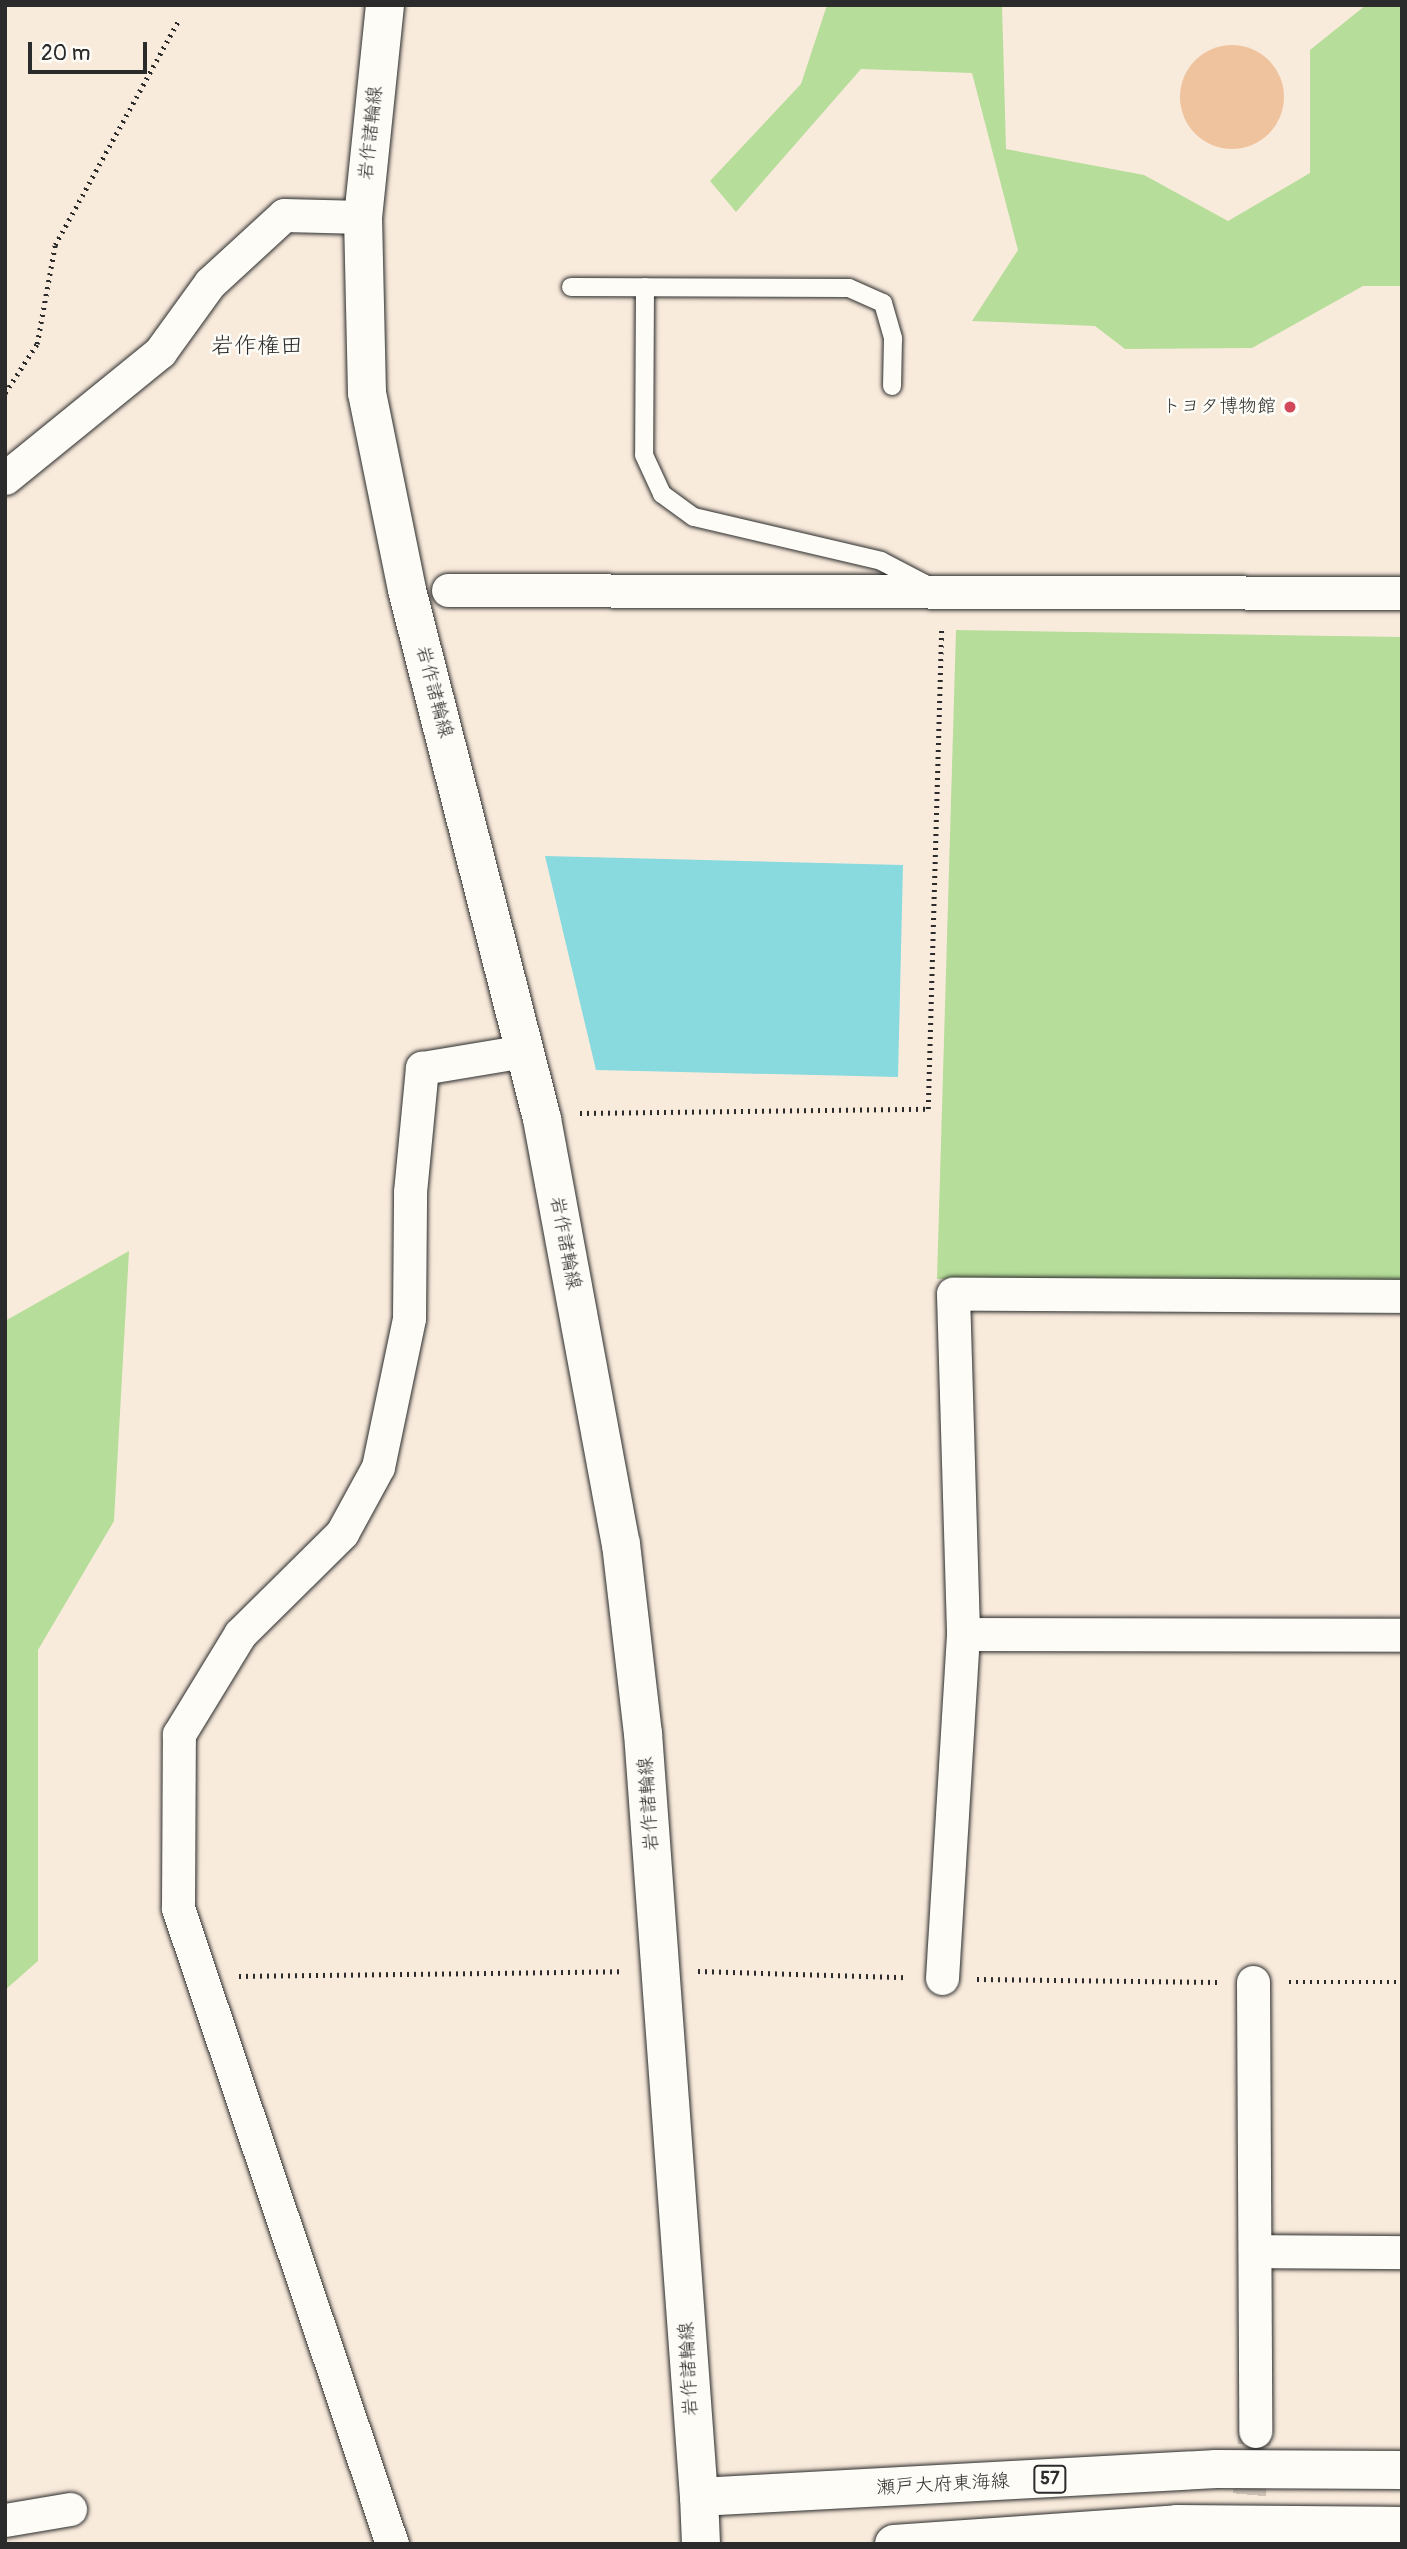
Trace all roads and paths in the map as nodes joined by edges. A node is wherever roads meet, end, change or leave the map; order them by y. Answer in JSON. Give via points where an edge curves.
{"nodes":[{"id":1,"x":385,"y":5,"type":"edge"},
{"id":2,"x":178,"y":21,"type":"dead end"},
{"id":3,"x":363,"y":217,"type":"junction"},
{"id":4,"x":571,"y":287,"type":"dead end"},
{"id":5,"x":645,"y":287,"type":"junction"},
{"id":6,"x":892,"y":386,"type":"dead end"},
{"id":7,"x":5,"y":393,"type":"edge"},
{"id":8,"x":5,"y":478,"type":"edge"},
{"id":9,"x":448,"y":590,"type":"dead end"},
{"id":10,"x":942,"y":592,"type":"junction"},
{"id":11,"x":1402,"y":593,"type":"edge"},
{"id":12,"x":525,"y":1051,"type":"junction"},
{"id":13,"x":579,"y":1113,"type":"dead end"},
{"id":14,"x":1402,"y":1296,"type":"edge"},
{"id":15,"x":963,"y":1634,"type":"junction"},
{"id":16,"x":1402,"y":1635,"type":"edge"},
{"id":17,"x":661,"y":1970,"type":"junction"},
{"id":18,"x":196,"y":1976,"type":"junction"},
{"id":19,"x":942,"y":1978,"type":"junction"},
{"id":20,"x":1254,"y":1982,"type":"junction"},
{"id":21,"x":1402,"y":1982,"type":"edge"},
{"id":22,"x":1256,"y":2251,"type":"junction"},
{"id":23,"x":1402,"y":2252,"type":"edge"},
{"id":24,"x":1255,"y":2431,"type":"tunnel mouth"},
{"id":25,"x":1402,"y":2470,"type":"edge"},
{"id":26,"x":699,"y":2497,"type":"junction"},
{"id":27,"x":69,"y":2509,"type":"dead end"},
{"id":28,"x":5,"y":2520,"type":"edge"},
{"id":29,"x":1402,"y":2526,"type":"edge"},
{"id":30,"x":392,"y":2544,"type":"edge"},
{"id":31,"x":701,"y":2544,"type":"edge"},
{"id":32,"x":894,"y":2544,"type":"edge"}],
"edges":[{"from":1,"to":3,"type":"main road","name":"岩作諸輪線"},
{"from":2,"to":7,"type":"path","via":[[55,245],[37,344]]},
{"from":3,"to":8,"type":"street","via":[[284,215],[210,283],[160,352]]},
{"from":3,"to":12,"type":"main road","name":"岩作諸輪線","via":[[367,393],[407,590]]},
{"from":4,"to":5,"type":"lane"},
{"from":5,"to":6,"type":"lane","via":[[849,288],[883,303],[893,339]]},
{"from":5,"to":10,"type":"lane","via":[[644,455],[662,494],[694,517],[881,561]]},
{"from":9,"to":10,"type":"street"},
{"from":10,"to":11,"type":"street"},
{"from":10,"to":13,"type":"path","via":[[928,1109]]},
{"from":12,"to":17,"type":"main road","name":"岩作諸輪線","via":[[621,1544]]},
{"from":12,"to":18,"type":"street","via":[[422,1068],[410,1192],[409,1318],[378,1467],[342,1533],[240,1634],[179,1734],[178,1908]]},
{"from":14,"to":15,"type":"street","via":[[953,1294]]},
{"from":15,"to":16,"type":"street"},
{"from":15,"to":19,"type":"street"},
{"from":17,"to":18,"type":"path"},
{"from":17,"to":19,"type":"path"},
{"from":17,"to":26,"type":"main road","name":"岩作諸輪線"},
{"from":18,"to":30,"type":"street"},
{"from":19,"to":20,"type":"path"},
{"from":20,"to":21,"type":"path"},
{"from":20,"to":22,"type":"street"},
{"from":22,"to":23,"type":"street"},
{"from":22,"to":24,"type":"street"},
{"from":25,"to":26,"type":"main road","name":"瀬戸大府東海線","number":"57","via":[[1216,2469]]},
{"from":26,"to":31,"type":"main road"},
{"from":27,"to":28,"type":"street"},
{"from":29,"to":32,"type":"main road","via":[[1177,2524]]}]}
